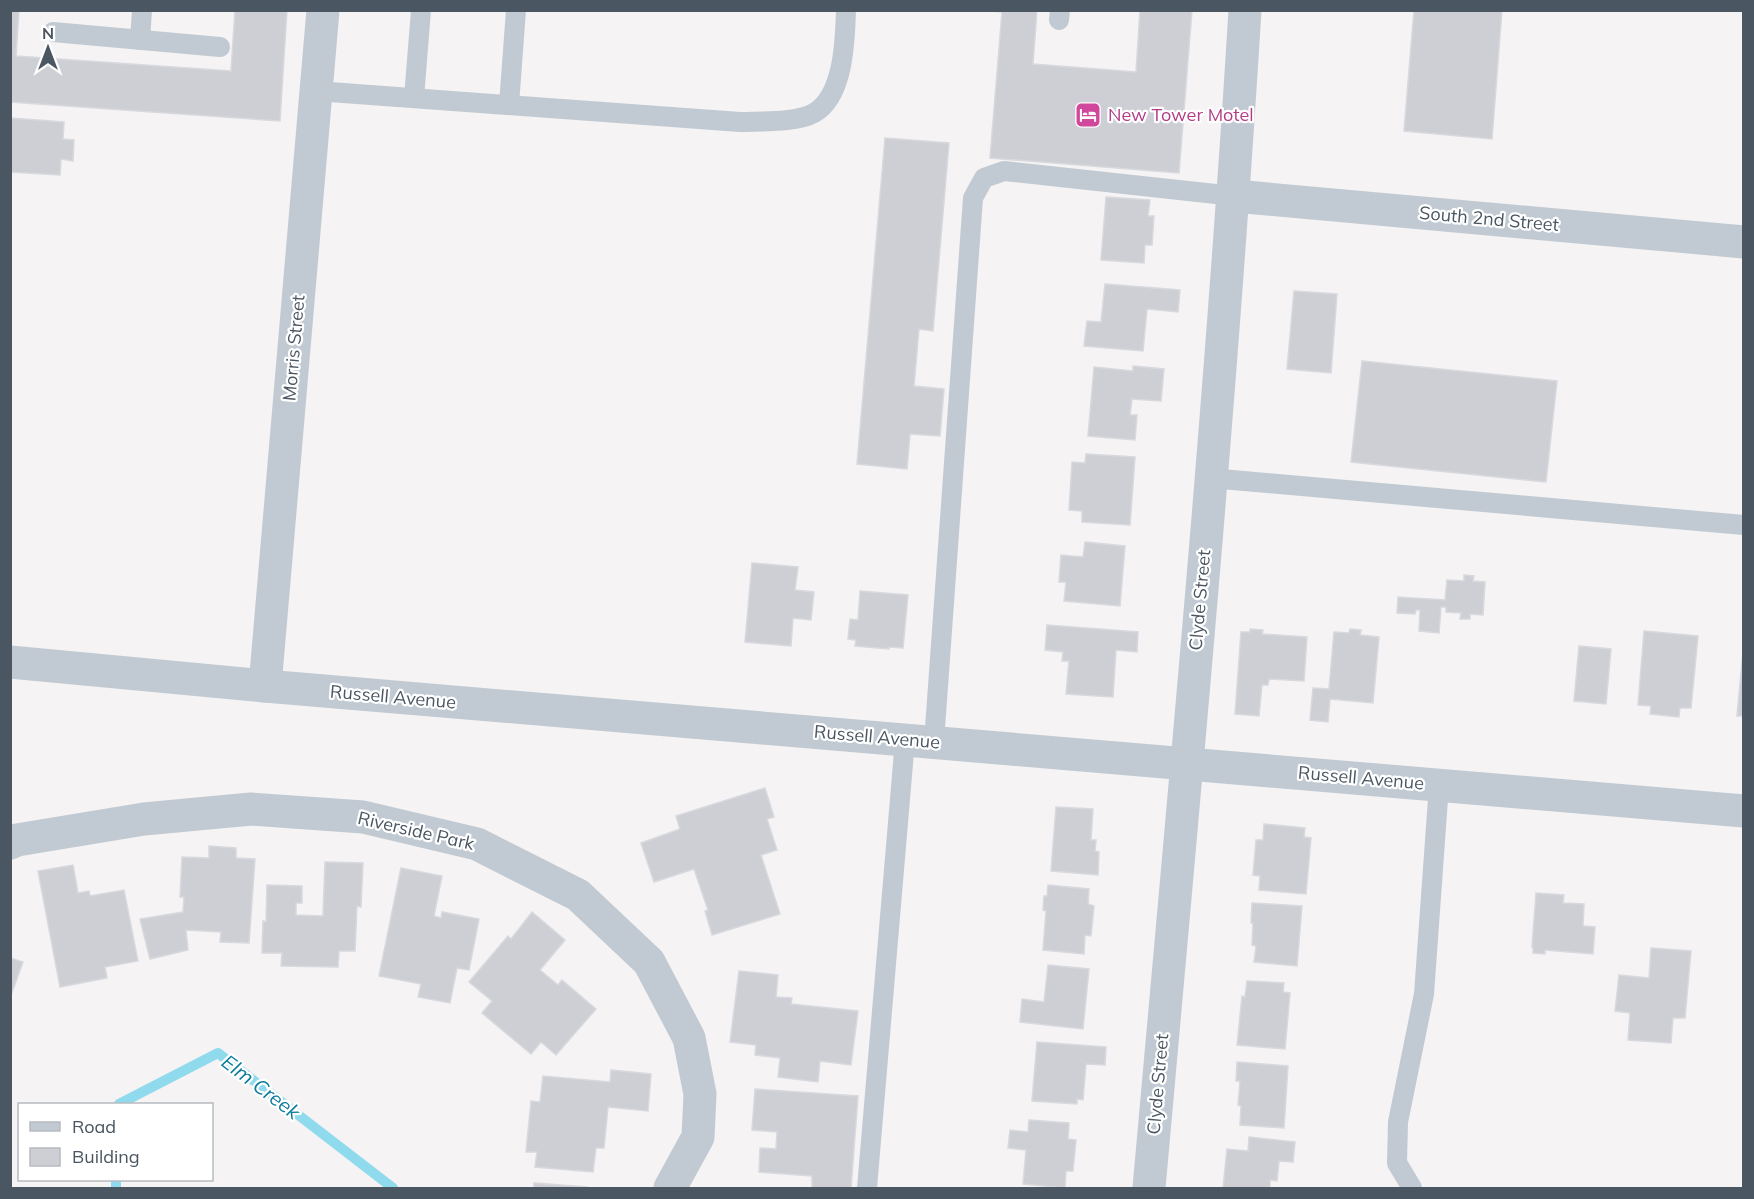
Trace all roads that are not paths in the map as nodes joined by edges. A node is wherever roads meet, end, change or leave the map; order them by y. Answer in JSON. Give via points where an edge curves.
{"nodes":[{"id":1,"x":142,"y":10,"type":"edge"},
{"id":2,"x":323,"y":10,"type":"edge"},
{"id":3,"x":421,"y":10,"type":"edge"},
{"id":4,"x":516,"y":10,"type":"edge"},
{"id":5,"x":846,"y":10,"type":"edge"},
{"id":6,"x":1245,"y":10,"type":"edge"},
{"id":7,"x":53,"y":32,"type":"dead end"},
{"id":8,"x":140,"y":40,"type":"junction"},
{"id":9,"x":220,"y":47,"type":"dead end"},
{"id":10,"x":316,"y":91,"type":"junction"},
{"id":11,"x":414,"y":98,"type":"junction"},
{"id":12,"x":509,"y":105,"type":"junction"},
{"id":13,"x":1234,"y":196,"type":"junction"},
{"id":14,"x":1743,"y":242,"type":"edge"},
{"id":15,"x":1210,"y":478,"type":"junction"},
{"id":16,"x":1743,"y":525,"type":"edge"},
{"id":17,"x":10,"y":662,"type":"edge"},
{"id":18,"x":265,"y":686,"type":"junction"},
{"id":19,"x":919,"y":741,"type":"junction"},
{"id":20,"x":1186,"y":763,"type":"junction"},
{"id":21,"x":1439,"y":785,"type":"junction"},
{"id":22,"x":1743,"y":811,"type":"edge"},
{"id":23,"x":10,"y":843,"type":"edge"},
{"id":24,"x":670,"y":1188,"type":"edge"},
{"id":25,"x":867,"y":1188,"type":"edge"},
{"id":26,"x":1149,"y":1188,"type":"edge"},
{"id":27,"x":1412,"y":1188,"type":"edge"}],
"edges":[{"from":1,"to":8,"type":"lane"},
{"from":2,"to":10,"type":"street","name":"Morris Street"},
{"from":3,"to":11,"type":"lane"},
{"from":4,"to":12,"type":"lane"},
{"from":5,"to":12,"type":"lane","via":[[844,51],[836,84],[827,101],[814,113],[798,118],[740,122]]},
{"from":6,"to":13,"type":"street","name":"Clyde Street"},
{"from":7,"to":8,"type":"lane"},
{"from":8,"to":9,"type":"lane"},
{"from":10,"to":11,"type":"lane"},
{"from":10,"to":18,"type":"street","name":"Morris Street"},
{"from":11,"to":12,"type":"lane"},
{"from":13,"to":14,"type":"street","name":"South 2nd Street"},
{"from":13,"to":15,"type":"street","name":"Clyde Street"},
{"from":13,"to":19,"type":"lane","via":[[1004,171],[984,178],[973,198]]},
{"from":15,"to":16,"type":"lane"},
{"from":15,"to":20,"type":"street","name":"Clyde Street"},
{"from":17,"to":18,"type":"street","name":"Russell Avenue"},
{"from":18,"to":19,"type":"street","name":"Russell Avenue"},
{"from":19,"to":20,"type":"street","name":"Russell Avenue"},
{"from":19,"to":25,"type":"lane"},
{"from":20,"to":21,"type":"street","name":"Russell Avenue"},
{"from":20,"to":26,"type":"street","name":"Clyde Street"},
{"from":21,"to":22,"type":"street","name":"Russell Avenue"},
{"from":21,"to":27,"type":"lane","via":[[1424,994],[1398,1122],[1396,1163]]},
{"from":23,"to":24,"type":"street","name":"Riverside Park","via":[[144,819],[251,809],[363,818],[477,844],[578,895],[649,962],[689,1038],[700,1094],[698,1137]]}]}
